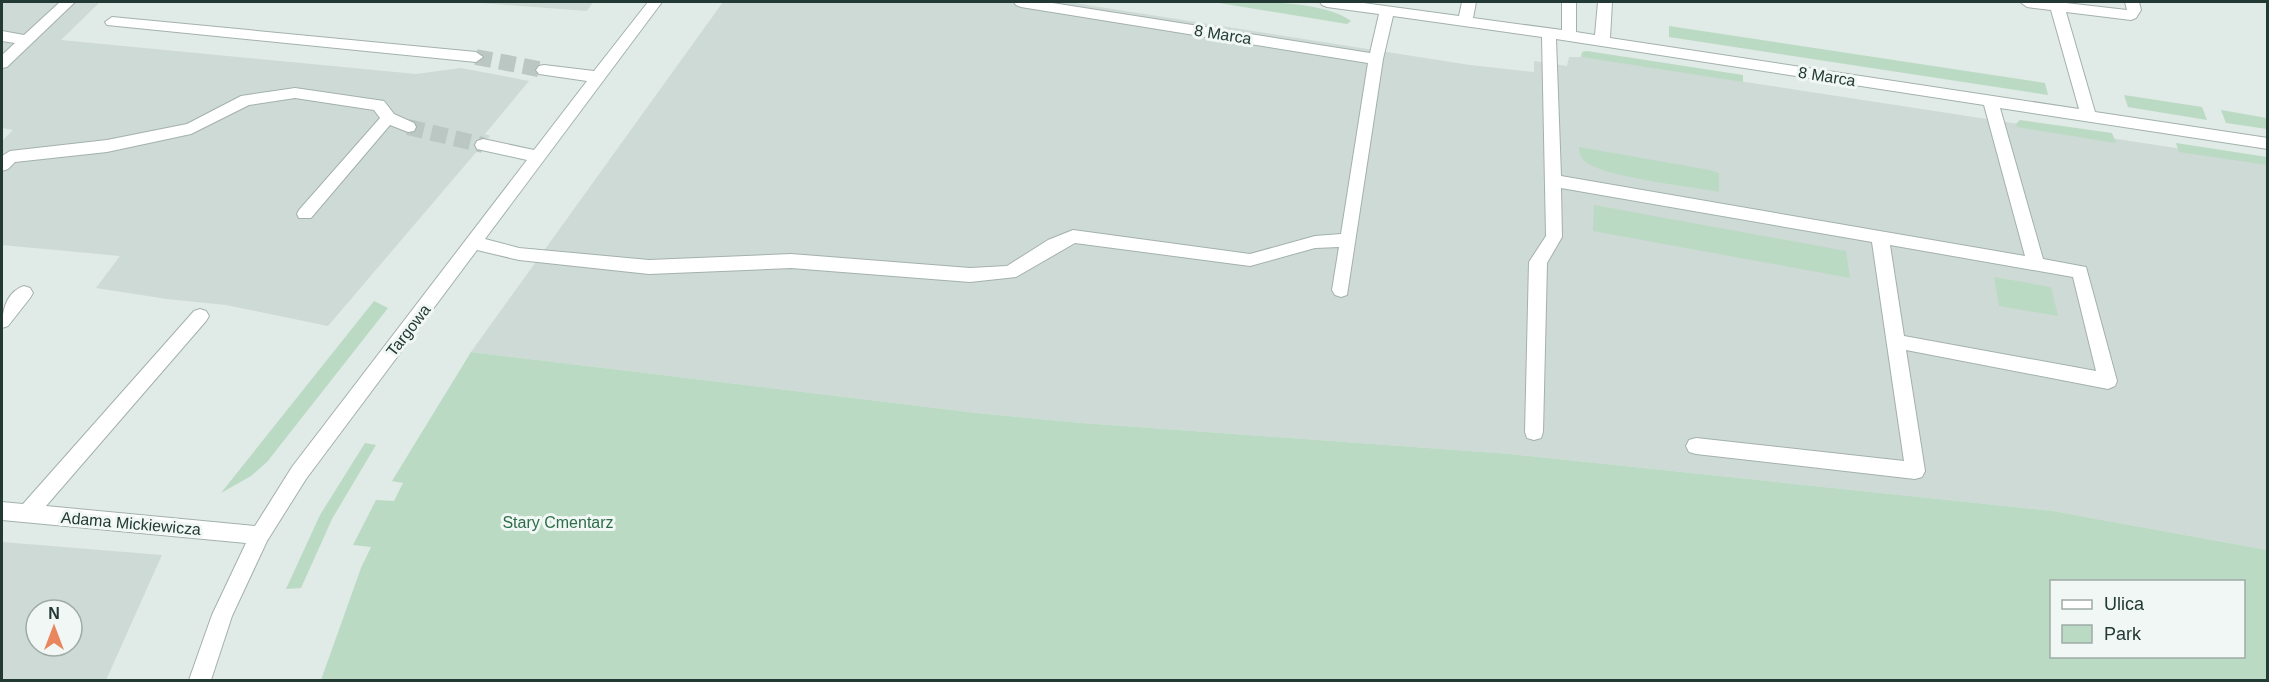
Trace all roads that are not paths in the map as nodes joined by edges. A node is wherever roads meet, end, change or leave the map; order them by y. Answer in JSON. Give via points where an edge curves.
{"nodes":[{"id":1,"x":68,"y":2,"type":"edge"},
{"id":2,"x":655,"y":2,"type":"edge"},
{"id":3,"x":1020,"y":2,"type":"edge"},
{"id":4,"x":1327,"y":2,"type":"edge"},
{"id":5,"x":1469,"y":2,"type":"edge"},
{"id":6,"x":1569,"y":2,"type":"edge"},
{"id":7,"x":1605,"y":2,"type":"edge"},
{"id":8,"x":2027,"y":2,"type":"edge"},
{"id":9,"x":2132,"y":2,"type":"edge"},
{"id":10,"x":2057,"y":6,"type":"junction"},
{"id":11,"x":1387,"y":11,"type":"junction"},
{"id":12,"x":112,"y":22,"type":"dead end"},
{"id":13,"x":1465,"y":22,"type":"junction"},
{"id":14,"x":1549,"y":33,"type":"junction"},
{"id":15,"x":2,"y":36,"type":"edge"},
{"id":16,"x":1569,"y":36,"type":"junction"},
{"id":17,"x":26,"y":40,"type":"junction"},
{"id":18,"x":1602,"y":42,"type":"junction"},
{"id":19,"x":476,"y":57,"type":"tunnel mouth"},
{"id":20,"x":1376,"y":59,"type":"junction"},
{"id":21,"x":2,"y":63,"type":"edge"},
{"id":22,"x":544,"y":69,"type":"tunnel mouth"},
{"id":23,"x":598,"y":77,"type":"junction"},
{"id":24,"x":1991,"y":102,"type":"junction"},
{"id":25,"x":2089,"y":117,"type":"junction"},
{"id":26,"x":388,"y":118,"type":"junction"},
{"id":27,"x":408,"y":127,"type":"tunnel mouth"},
{"id":28,"x":2268,"y":144,"type":"edge"},
{"id":29,"x":483,"y":145,"type":"tunnel mouth"},
{"id":30,"x":538,"y":157,"type":"junction"},
{"id":31,"x":2,"y":165,"type":"edge"},
{"id":32,"x":1553,"y":181,"type":"junction"},
{"id":33,"x":305,"y":214,"type":"dead end"},
{"id":34,"x":1880,"y":237,"type":"junction"},
{"id":35,"x":1348,"y":240,"type":"junction"},
{"id":36,"x":474,"y":243,"type":"junction"},
{"id":37,"x":2036,"y":264,"type":"junction"},
{"id":38,"x":1341,"y":290,"type":"dead end"},
{"id":39,"x":24,"y":293,"type":"dead end"},
{"id":40,"x":200,"y":316,"type":"dead end"},
{"id":41,"x":2,"y":321,"type":"edge"},
{"id":42,"x":1894,"y":341,"type":"junction"},
{"id":43,"x":1534,"y":432,"type":"dead end"},
{"id":44,"x":1696,"y":446,"type":"dead end"},
{"id":45,"x":2,"y":512,"type":"edge"},
{"id":46,"x":28,"y":513,"type":"junction"},
{"id":47,"x":261,"y":535,"type":"junction"},
{"id":48,"x":200,"y":681,"type":"edge"}],
"edges":[{"from":1,"to":17,"type":"street"},
{"from":2,"to":23,"type":"street","name":"Targowa"},
{"from":3,"to":20,"type":"street","name":"8 Marca"},
{"from":4,"to":11,"type":"street","name":"8 Marca"},
{"from":5,"to":13,"type":"street"},
{"from":6,"to":16,"type":"street"},
{"from":7,"to":18,"type":"street"},
{"from":8,"to":10,"type":"street"},
{"from":9,"to":10,"type":"street","via":[[2131,15]]},
{"from":10,"to":25,"type":"street"},
{"from":11,"to":13,"type":"street","name":"8 Marca"},
{"from":11,"to":20,"type":"street"},
{"from":12,"to":19,"type":"street"},
{"from":13,"to":14,"type":"street","name":"8 Marca"},
{"from":14,"to":16,"type":"street","name":"8 Marca"},
{"from":14,"to":32,"type":"street"},
{"from":15,"to":17,"type":"street"},
{"from":16,"to":18,"type":"street","name":"8 Marca"},
{"from":17,"to":21,"type":"street"},
{"from":18,"to":24,"type":"street","name":"8 Marca"},
{"from":20,"to":35,"type":"street"},
{"from":22,"to":23,"type":"street"},
{"from":23,"to":30,"type":"street","name":"Targowa"},
{"from":24,"to":25,"type":"street","name":"8 Marca"},
{"from":24,"to":37,"type":"street"},
{"from":25,"to":28,"type":"street","name":"8 Marca"},
{"from":26,"to":27,"type":"street"},
{"from":26,"to":31,"type":"street","via":[[379,105],[295,93],[246,100],[191,129],[107,146],[10,157]]},
{"from":26,"to":33,"type":"street"},
{"from":29,"to":30,"type":"street"},
{"from":30,"to":36,"type":"street","name":"Targowa"},
{"from":32,"to":34,"type":"street"},
{"from":32,"to":43,"type":"street","via":[[1554,237],[1538,262]]},
{"from":34,"to":37,"type":"street"},
{"from":34,"to":42,"type":"street"},
{"from":35,"to":36,"type":"street","via":[[1315,242],[1250,260],[1073,236],[1010,272],[970,275],[791,261],[649,267],[519,254]]},
{"from":35,"to":38,"type":"street"},
{"from":36,"to":47,"type":"street","name":"Targowa","via":[[299,473]]},
{"from":37,"to":42,"type":"street","via":[[2080,272],[2108,381]]},
{"from":39,"to":41,"type":"street"},
{"from":40,"to":46,"type":"street"},
{"from":42,"to":44,"type":"street","via":[[1915,471]]},
{"from":45,"to":46,"type":"street","name":"Adama Mickiewicza"},
{"from":46,"to":47,"type":"street","name":"Adama Mickiewicza"},
{"from":47,"to":48,"type":"street","name":"Targowa","via":[[222,615]]}]}
